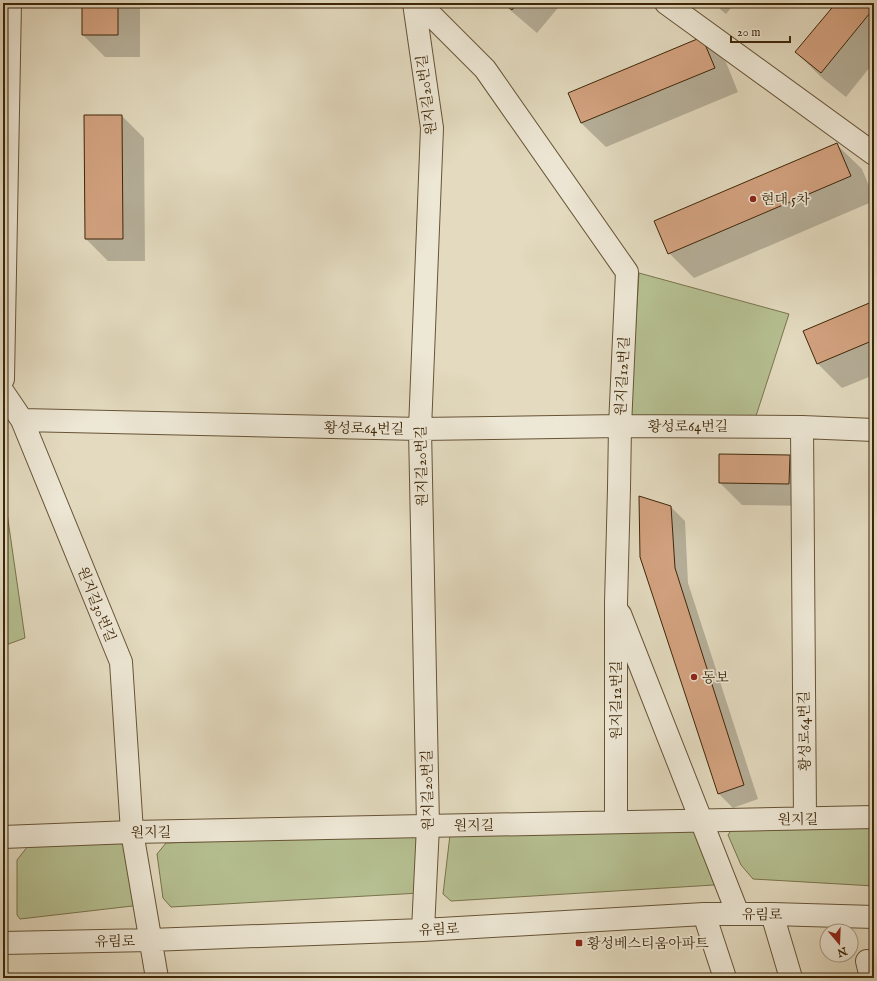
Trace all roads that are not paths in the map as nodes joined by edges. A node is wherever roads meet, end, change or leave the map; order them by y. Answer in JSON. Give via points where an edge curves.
{"nodes":[{"id":1,"x":10,"y":3,"type":"edge"},
{"id":2,"x":414,"y":3,"type":"edge"},
{"id":3,"x":418,"y":3,"type":"edge"},
{"id":4,"x":666,"y":3,"type":"edge"},
{"id":5,"x":874,"y":154,"type":"edge"},
{"id":6,"x":3,"y":379,"type":"edge"},
{"id":7,"x":3,"y":392,"type":"edge"},
{"id":8,"x":22,"y":420,"type":"junction"},
{"id":9,"x":620,"y":426,"type":"junction"},
{"id":10,"x":802,"y":427,"type":"junction"},
{"id":11,"x":420,"y":429,"type":"junction"},
{"id":12,"x":874,"y":430,"type":"edge"},
{"id":13,"x":616,"y":603,"type":"junction"},
{"id":14,"x":874,"y":817,"type":"edge"},
{"id":15,"x":805,"y":818,"type":"junction"},
{"id":16,"x":701,"y":821,"type":"junction"},
{"id":17,"x":616,"y":822,"type":"junction"},
{"id":18,"x":428,"y":826,"type":"junction"},
{"id":19,"x":132,"y":832,"type":"junction"},
{"id":20,"x":3,"y":837,"type":"edge"},
{"id":21,"x":704,"y":914,"type":"junction"},
{"id":22,"x":738,"y":914,"type":"junction"},
{"id":23,"x":772,"y":914,"type":"junction"},
{"id":24,"x":874,"y":917,"type":"edge"},
{"id":25,"x":423,"y":930,"type":"junction"},
{"id":26,"x":150,"y":940,"type":"junction"},
{"id":27,"x":3,"y":942,"type":"edge"},
{"id":28,"x":157,"y":978,"type":"edge"},
{"id":29,"x":725,"y":978,"type":"edge"},
{"id":30,"x":791,"y":978,"type":"edge"}],
"edges":[{"from":1,"to":6,"type":"street"},
{"from":2,"to":11,"type":"street","name":"원지길20번길","via":[[432,128]]},
{"from":3,"to":9,"type":"street","name":"원지길12번길","via":[[485,69],[627,272]]},
{"from":4,"to":5,"type":"street"},
{"from":7,"to":8,"type":"street","name":"원지길30번길"},
{"from":8,"to":11,"type":"street","name":"황성로64번길"},
{"from":8,"to":19,"type":"street","name":"원지길30번길","via":[[121,662]]},
{"from":9,"to":10,"type":"street","name":"황성로64번길"},
{"from":9,"to":11,"type":"street","name":"황성로64번길"},
{"from":9,"to":13,"type":"street","name":"원지길12번길"},
{"from":10,"to":12,"type":"street","name":"황성로64번길"},
{"from":10,"to":15,"type":"street","name":"황성로64번길"},
{"from":11,"to":18,"type":"street","name":"원지길20번길"},
{"from":13,"to":16,"type":"street"},
{"from":13,"to":17,"type":"street","name":"원지길12번길"},
{"from":14,"to":15,"type":"street","name":"원지길"},
{"from":15,"to":16,"type":"street","name":"원지길"},
{"from":16,"to":17,"type":"street","name":"원지길"},
{"from":16,"to":22,"type":"street"},
{"from":17,"to":18,"type":"street","name":"원지길"},
{"from":18,"to":19,"type":"street","name":"원지길"},
{"from":18,"to":25,"type":"street","name":"원지길20번길"},
{"from":19,"to":20,"type":"street","name":"원지길"},
{"from":19,"to":26,"type":"street","name":"원지길30번길"},
{"from":21,"to":22,"type":"street","name":"유림로"},
{"from":21,"to":25,"type":"street","name":"유림로"},
{"from":21,"to":29,"type":"street"},
{"from":22,"to":23,"type":"street","name":"유림로"},
{"from":23,"to":24,"type":"street","name":"유림로"},
{"from":23,"to":30,"type":"street"},
{"from":25,"to":26,"type":"street","name":"유림로"},
{"from":26,"to":27,"type":"street","name":"유림로"},
{"from":26,"to":28,"type":"street","name":"원지길30번길"}]}
